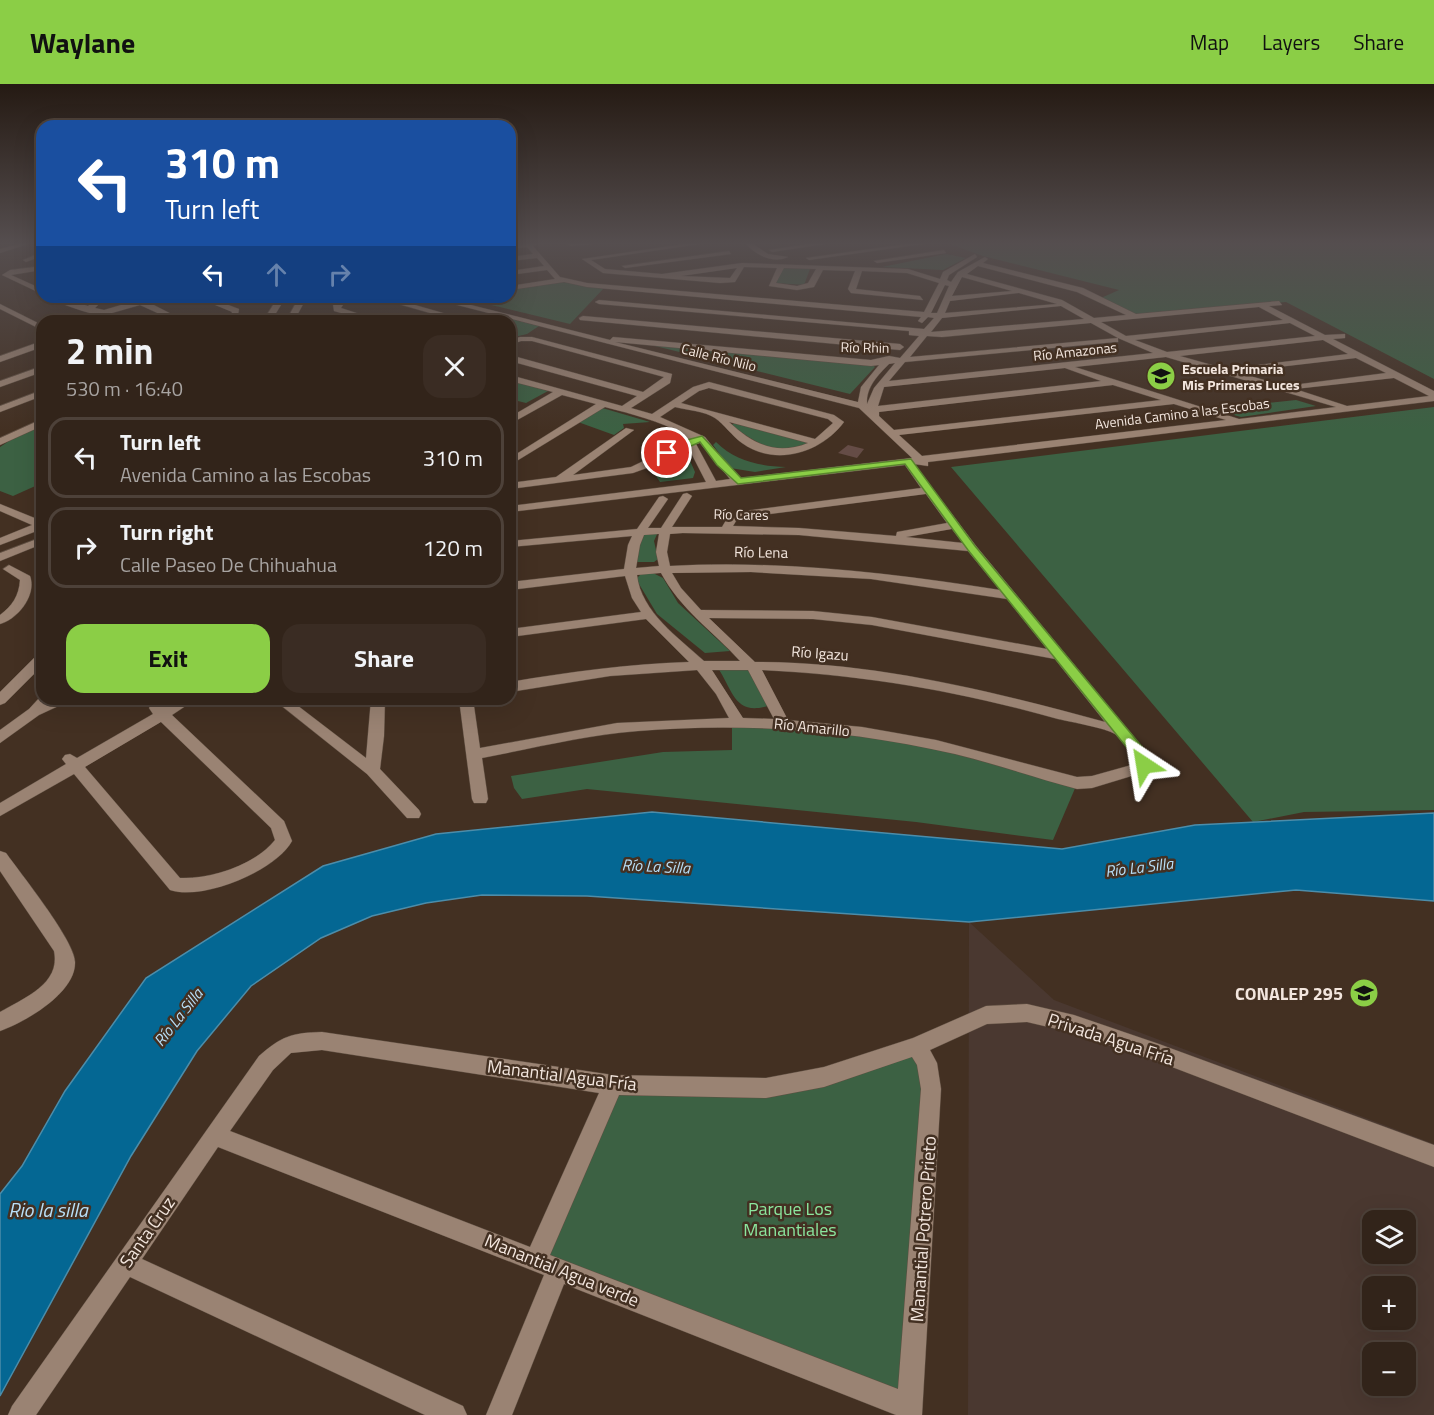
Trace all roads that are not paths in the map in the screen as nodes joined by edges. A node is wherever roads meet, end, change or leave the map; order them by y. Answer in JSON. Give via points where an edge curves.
{"nodes":[{"id":1,"x":0,"y":306,"type":"edge"},
{"id":2,"x":78,"y":306,"type":"edge"},
{"id":3,"x":97,"y":306,"type":"edge"},
{"id":4,"x":122,"y":306,"type":"edge"},
{"id":5,"x":156,"y":306,"type":"edge"},
{"id":6,"x":223,"y":306,"type":"edge"},
{"id":7,"x":337,"y":306,"type":"edge"},
{"id":8,"x":412,"y":306,"type":"edge"},
{"id":9,"x":476,"y":306,"type":"edge"},
{"id":10,"x":594,"y":306,"type":"edge"},
{"id":11,"x":645,"y":306,"type":"edge"},
{"id":12,"x":765,"y":306,"type":"edge"},
{"id":13,"x":850,"y":306,"type":"edge"},
{"id":14,"x":931,"y":306,"type":"edge"},
{"id":15,"x":945,"y":306,"type":"edge"},
{"id":16,"x":1056,"y":306,"type":"edge"},
{"id":17,"x":1057,"y":306,"type":"edge"},
{"id":18,"x":1065,"y":306,"type":"edge"},
{"id":19,"x":1116,"y":306,"type":"edge"},
{"id":20,"x":1248,"y":306,"type":"edge"},
{"id":21,"x":1263,"y":306,"type":"edge"},
{"id":22,"x":107,"y":311,"type":"junction"},
{"id":23,"x":94,"y":312,"type":"junction"},
{"id":24,"x":98,"y":315,"type":"edge"},
{"id":25,"x":115,"y":315,"type":"edge"},
{"id":26,"x":172,"y":315,"type":"edge"},
{"id":27,"x":235,"y":315,"type":"edge"},
{"id":28,"x":356,"y":315,"type":"edge"},
{"id":29,"x":445,"y":315,"type":"edge"},
{"id":30,"x":511,"y":315,"type":"edge"},
{"id":31,"x":928,"y":315,"type":"junction"},
{"id":32,"x":516,"y":316,"type":"edge"},
{"id":33,"x":759,"y":316,"type":"junction"},
{"id":34,"x":940,"y":316,"type":"junction"},
{"id":35,"x":1136,"y":316,"type":"junction"},
{"id":36,"x":583,"y":318,"type":"junction"},
{"id":37,"x":1089,"y":321,"type":"junction"},
{"id":38,"x":1291,"y":321,"type":"junction"},
{"id":39,"x":36,"y":325,"type":"edge"},
{"id":40,"x":570,"y":330,"type":"junction"},
{"id":41,"x":914,"y":331,"type":"junction"},
{"id":42,"x":749,"y":332,"type":"junction"},
{"id":43,"x":927,"y":333,"type":"junction"},
{"id":44,"x":1342,"y":336,"type":"dead end"},
{"id":45,"x":1325,"y":338,"type":"junction"},
{"id":46,"x":613,"y":339,"type":"junction"},
{"id":47,"x":1125,"y":339,"type":"junction"},
{"id":48,"x":1115,"y":340,"type":"junction"},
{"id":49,"x":516,"y":341,"type":"edge"},
{"id":50,"x":36,"y":346,"type":"edge"},
{"id":51,"x":900,"y":347,"type":"junction"},
{"id":52,"x":738,"y":351,"type":"junction"},
{"id":53,"x":3,"y":355,"type":"edge"},
{"id":54,"x":1168,"y":355,"type":"junction"},
{"id":55,"x":1358,"y":355,"type":"junction"},
{"id":56,"x":1157,"y":356,"type":"junction"},
{"id":57,"x":516,"y":360,"type":"edge"},
{"id":58,"x":902,"y":360,"type":"junction"},
{"id":59,"x":886,"y":362,"type":"junction"},
{"id":60,"x":1064,"y":366,"type":"junction"},
{"id":61,"x":36,"y":371,"type":"edge"},
{"id":62,"x":1222,"y":371,"type":"junction"},
{"id":63,"x":30,"y":373,"type":"junction"},
{"id":64,"x":1396,"y":375,"type":"junction"},
{"id":65,"x":36,"y":376,"type":"edge"},
{"id":66,"x":516,"y":380,"type":"edge"},
{"id":67,"x":1114,"y":382,"type":"junction"},
{"id":68,"x":0,"y":384,"type":"edge"},
{"id":69,"x":881,"y":385,"type":"junction"},
{"id":70,"x":1280,"y":388,"type":"junction"},
{"id":71,"x":560,"y":392,"type":"junction"},
{"id":72,"x":36,"y":395,"type":"edge"},
{"id":73,"x":644,"y":395,"type":"junction"},
{"id":74,"x":1434,"y":396,"type":"edge"},
{"id":75,"x":1174,"y":401,"type":"junction"},
{"id":76,"x":603,"y":404,"type":"junction"},
{"id":77,"x":675,"y":404,"type":"junction"},
{"id":78,"x":870,"y":408,"type":"junction"},
{"id":79,"x":1352,"y":408,"type":"junction"},
{"id":80,"x":623,"y":409,"type":"junction"},
{"id":81,"x":0,"y":410,"type":"edge"},
{"id":82,"x":1335,"y":410,"type":"junction"},
{"id":83,"x":653,"y":417,"type":"junction"},
{"id":84,"x":516,"y":418,"type":"edge"},
{"id":85,"x":720,"y":418,"type":"junction"},
{"id":86,"x":1241,"y":421,"type":"junction"},
{"id":87,"x":36,"y":425,"type":"edge"},
{"id":88,"x":629,"y":430,"type":"dead end"},
{"id":89,"x":893,"y":433,"type":"junction"},
{"id":90,"x":689,"y":437,"type":"junction"},
{"id":91,"x":0,"y":441,"type":"edge"},
{"id":92,"x":816,"y":442,"type":"junction"},
{"id":93,"x":516,"y":458,"type":"edge"},
{"id":94,"x":920,"y":463,"type":"junction"},
{"id":95,"x":557,"y":481,"type":"junction"},
{"id":96,"x":738,"y":481,"type":"junction"},
{"id":97,"x":712,"y":484,"type":"junction"},
{"id":98,"x":516,"y":485,"type":"edge"},
{"id":99,"x":928,"y":490,"type":"junction"},
{"id":100,"x":687,"y":496,"type":"junction"},
{"id":101,"x":663,"y":499,"type":"junction"},
{"id":102,"x":0,"y":507,"type":"edge"},
{"id":103,"x":559,"y":507,"type":"junction"},
{"id":104,"x":516,"y":509,"type":"edge"},
{"id":105,"x":516,"y":517,"type":"edge"},
{"id":106,"x":36,"y":523,"type":"edge"},
{"id":107,"x":954,"y":525,"type":"junction"},
{"id":108,"x":36,"y":527,"type":"edge"},
{"id":109,"x":726,"y":529,"type":"junction"},
{"id":110,"x":666,"y":530,"type":"junction"},
{"id":111,"x":641,"y":531,"type":"junction"},
{"id":112,"x":886,"y":536,"type":"junction"},
{"id":113,"x":0,"y":542,"type":"edge"},
{"id":114,"x":516,"y":543,"type":"edge"},
{"id":115,"x":36,"y":544,"type":"edge"},
{"id":116,"x":972,"y":548,"type":"junction"},
{"id":117,"x":2,"y":565,"type":"edge"},
{"id":118,"x":666,"y":568,"type":"junction"},
{"id":119,"x":630,"y":571,"type":"junction"},
{"id":120,"x":516,"y":585,"type":"edge"},
{"id":121,"x":1011,"y":596,"type":"junction"},
{"id":122,"x":698,"y":614,"type":"junction"},
{"id":123,"x":648,"y":615,"type":"junction"},
{"id":124,"x":4,"y":618,"type":"edge"},
{"id":125,"x":0,"y":630,"type":"edge"},
{"id":126,"x":516,"y":632,"type":"edge"},
{"id":127,"x":1061,"y":656,"type":"junction"},
{"id":128,"x":36,"y":664,"type":"edge"},
{"id":129,"x":752,"y":665,"type":"junction"},
{"id":130,"x":702,"y":666,"type":"junction"},
{"id":131,"x":516,"y":686,"type":"edge"},
{"id":132,"x":0,"y":700,"type":"edge"},
{"id":133,"x":39,"y":705,"type":"edge"},
{"id":134,"x":49,"y":705,"type":"edge"},
{"id":135,"x":166,"y":705,"type":"edge"},
{"id":136,"x":174,"y":705,"type":"edge"},
{"id":137,"x":288,"y":705,"type":"edge"},
{"id":138,"x":378,"y":705,"type":"edge"},
{"id":139,"x":467,"y":705,"type":"edge"},
{"id":140,"x":160,"y":711,"type":"junction"},
{"id":141,"x":34,"y":712,"type":"junction"},
{"id":142,"x":738,"y":722,"type":"junction"},
{"id":143,"x":782,"y":722,"type":"junction"},
{"id":144,"x":1122,"y":731,"type":"junction"},
{"id":145,"x":0,"y":738,"type":"edge"},
{"id":146,"x":473,"y":755,"type":"junction"},
{"id":147,"x":72,"y":762,"type":"junction"},
{"id":148,"x":372,"y":770,"type":"junction"},
{"id":149,"x":0,"y":800,"type":"edge"},
{"id":150,"x":480,"y":800,"type":"dead end"},
{"id":151,"x":0,"y":810,"type":"edge"},
{"id":152,"x":413,"y":814,"type":"dead end"},
{"id":153,"x":0,"y":858,"type":"edge"},
{"id":154,"x":0,"y":1023,"type":"edge"},
{"id":155,"x":917,"y":1046,"type":"junction"},
{"id":156,"x":276,"y":1052,"type":"joint"},
{"id":157,"x":613,"y":1084,"type":"junction"},
{"id":158,"x":214,"y":1135,"type":"junction"},
{"id":159,"x":1434,"y":1156,"type":"edge"},
{"id":160,"x":125,"y":1263,"type":"junction"},
{"id":161,"x":547,"y":1264,"type":"junction"},
{"id":162,"x":909,"y":1411,"type":"edge"},
{"id":163,"x":21,"y":1415,"type":"edge"},
{"id":164,"x":454,"y":1415,"type":"edge"},
{"id":165,"x":499,"y":1415,"type":"edge"}],
"edges":[{"from":1,"to":39,"type":"street"},
{"from":2,"to":23,"type":"street"},
{"from":3,"to":23,"type":"street"},
{"from":4,"to":22,"type":"street"},
{"from":5,"to":26,"type":"street"},
{"from":6,"to":27,"type":"street","via":[[236,311]]},
{"from":7,"to":28,"type":"street"},
{"from":8,"to":29,"type":"street"},
{"from":9,"to":30,"type":"street","name":"Calle Río Nilo"},
{"from":10,"to":36,"type":"street"},
{"from":11,"to":33,"type":"street"},
{"from":12,"to":33,"type":"street"},
{"from":13,"to":31,"type":"street"},
{"from":14,"to":31,"type":"street"},
{"from":15,"to":34,"type":"street"},
{"from":16,"to":34,"type":"street"},
{"from":17,"to":37,"type":"street"},
{"from":18,"to":37,"type":"street"},
{"from":19,"to":35,"type":"street"},
{"from":20,"to":35,"type":"street"},
{"from":21,"to":38,"type":"street"},
{"from":22,"to":23,"type":"street"},
{"from":22,"to":25,"type":"street"},
{"from":23,"to":24,"type":"street"},
{"from":31,"to":34,"type":"street"},
{"from":31,"to":41,"type":"street"},
{"from":32,"to":40,"type":"street","name":"Calle Río Nilo"},
{"from":33,"to":41,"type":"street"},
{"from":33,"to":42,"type":"street"},
{"from":34,"to":43,"type":"street"},
{"from":35,"to":37,"type":"street"},
{"from":36,"to":40,"type":"street"},
{"from":36,"to":42,"type":"street"},
{"from":37,"to":43,"type":"street"},
{"from":37,"to":47,"type":"street"},
{"from":37,"to":48,"type":"street"},
{"from":38,"to":45,"type":"street"},
{"from":38,"to":47,"type":"street"},
{"from":40,"to":46,"type":"street","name":"Calle Río Nilo"},
{"from":40,"to":78,"type":"street","name":"Calle Río Nilo"},
{"from":41,"to":43,"type":"street"},
{"from":41,"to":51,"type":"street"},
{"from":42,"to":51,"type":"street"},
{"from":42,"to":52,"type":"street"},
{"from":43,"to":58,"type":"street"},
{"from":44,"to":45,"type":"street","name":"Río Amazonas"},
{"from":45,"to":54,"type":"street","name":"Río Amazonas"},
{"from":45,"to":55,"type":"street"},
{"from":46,"to":52,"type":"street","name":"Río Rhin"},
{"from":46,"to":78,"type":"street","name":"Calle Río Nilo"},
{"from":47,"to":54,"type":"street"},
{"from":48,"to":56,"type":"street"},
{"from":48,"to":58,"type":"street","name":"Río Rhin"},
{"from":49,"to":73,"type":"street","via":[[532,339],[669,376]]},
{"from":50,"to":53,"type":"street"},
{"from":51,"to":59,"type":"street"},
{"from":52,"to":59,"type":"street","name":"Río Rhin"},
{"from":54,"to":56,"type":"street","name":"Río Amazonas"},
{"from":54,"to":62,"type":"street"},
{"from":55,"to":62,"type":"street"},
{"from":55,"to":64,"type":"street"},
{"from":56,"to":60,"type":"street","name":"Río Amazonas"},
{"from":56,"to":82,"type":"street"},
{"from":57,"to":73,"type":"street"},
{"from":58,"to":59,"type":"street","name":"Río Rhin"},
{"from":58,"to":69,"type":"street"},
{"from":59,"to":78,"type":"street","via":[[865,389]]},
{"from":60,"to":67,"type":"street"},
{"from":60,"to":69,"type":"street","name":"Río Amazonas"},
{"from":61,"to":63,"type":"street"},
{"from":62,"to":70,"type":"street"},
{"from":63,"to":65,"type":"street"},
{"from":63,"to":68,"type":"street"},
{"from":64,"to":70,"type":"street"},
{"from":64,"to":74,"type":"street"},
{"from":66,"to":71,"type":"street"},
{"from":67,"to":75,"type":"street"},
{"from":67,"to":78,"type":"street"},
{"from":69,"to":78,"type":"street"},
{"from":70,"to":79,"type":"street"},
{"from":71,"to":76,"type":"street"},
{"from":71,"to":84,"type":"street"},
{"from":72,"to":81,"type":"street"},
{"from":73,"to":80,"type":"street"},
{"from":74,"to":79,"type":"street","name":"Avenida Camino a las Escobas"},
{"from":75,"to":86,"type":"street"},
{"from":75,"to":89,"type":"street"},
{"from":76,"to":80,"type":"street"},
{"from":76,"to":93,"type":"street"},
{"from":77,"to":83,"type":"street"},
{"from":77,"to":85,"type":"street"},
{"from":77,"to":92,"type":"street","via":[[696,388],[709,385],[838,420]]},
{"from":78,"to":89,"type":"street"},
{"from":79,"to":82,"type":"street","name":"Avenida Camino a las Escobas"},
{"from":80,"to":83,"type":"street"},
{"from":82,"to":86,"type":"street","name":"Avenida Camino a las Escobas"},
{"from":83,"to":90,"type":"street"},
{"from":85,"to":92,"type":"street"},
{"from":85,"to":92,"type":"street","via":[[748,443],[765,450],[795,451]]},
{"from":86,"to":94,"type":"street","name":"Avenida Camino a las Escobas"},
{"from":87,"to":91,"type":"street"},
{"from":88,"to":95,"type":"street"},
{"from":89,"to":94,"type":"street"},
{"from":90,"to":95,"type":"street","via":[[641,468]]},
{"from":90,"to":96,"type":"street","via":[[702,439]]},
{"from":90,"to":97,"type":"street"},
{"from":94,"to":96,"type":"street","name":"Avenida Camino a las Escobas"},
{"from":94,"to":99,"type":"street"},
{"from":94,"to":100,"type":"street","name":"Avenida Camino a las Escobas"},
{"from":95,"to":98,"type":"street"},
{"from":96,"to":97,"type":"street","name":"Avenida Camino a las Escobas"},
{"from":97,"to":103,"type":"street","name":"Avenida Camino a las Escobas"},
{"from":99,"to":107,"type":"street"},
{"from":99,"to":109,"type":"street","via":[[745,514],[732,519]]},
{"from":100,"to":101,"type":"street","name":"Avenida Camino a las Escobas"},
{"from":100,"to":110,"type":"street"},
{"from":101,"to":103,"type":"street","name":"Avenida Camino a las Escobas"},
{"from":101,"to":111,"type":"street"},
{"from":102,"to":106,"type":"street"},
{"from":103,"to":104,"type":"street","name":"Avenida Camino a las Escobas"},
{"from":103,"to":105,"type":"street","name":"Avenida Camino a las Escobas"},
{"from":107,"to":112,"type":"street"},
{"from":107,"to":116,"type":"street"},
{"from":108,"to":113,"type":"street"},
{"from":109,"to":110,"type":"street","name":"Río Cares"},
{"from":109,"to":112,"type":"street","name":"Río Cares"},
{"from":110,"to":111,"type":"street","name":"Río Cares"},
{"from":110,"to":118,"type":"street","via":[[662,552]]},
{"from":111,"to":114,"type":"street","name":"Río Cares"},
{"from":111,"to":119,"type":"street","via":[[633,547]]},
{"from":112,"to":116,"type":"street","name":"Río Cares"},
{"from":115,"to":117,"type":"street"},
{"from":116,"to":121,"type":"street"},
{"from":117,"to":124,"type":"street","via":[[26,579],[26,591]]},
{"from":118,"to":119,"type":"street","name":"Río Lena"},
{"from":118,"to":121,"type":"street","name":"Río Lena","via":[[843,573]]},
{"from":118,"to":122,"type":"street","via":[[677,592]]},
{"from":119,"to":120,"type":"street","name":"Río Lena"},
{"from":119,"to":123,"type":"street","via":[[636,596]]},
{"from":121,"to":127,"type":"street"},
{"from":122,"to":127,"type":"street","via":[[813,615],[872,621]]},
{"from":122,"to":129,"type":"street"},
{"from":123,"to":126,"type":"street"},
{"from":123,"to":130,"type":"street"},
{"from":124,"to":125,"type":"street"},
{"from":127,"to":144,"type":"street"},
{"from":128,"to":132,"type":"street"},
{"from":129,"to":130,"type":"street","name":"Río Igazu"},
{"from":129,"to":143,"type":"street"},
{"from":129,"to":144,"type":"street","name":"Río Igazu","via":[[914,680]]},
{"from":130,"to":131,"type":"street","name":"Río Igazu","via":[[583,674]]},
{"from":130,"to":142,"type":"street"},
{"from":133,"to":141,"type":"street"},
{"from":134,"to":141,"type":"street"},
{"from":135,"to":140,"type":"street"},
{"from":136,"to":140,"type":"street"},
{"from":137,"to":148,"type":"street"},
{"from":138,"to":148,"type":"street"},
{"from":139,"to":146,"type":"street"},
{"from":140,"to":147,"type":"street"},
{"from":140,"to":147,"type":"street","via":[[278,825],[284,841],[276,851],[215,881],[187,887],[176,885]]},
{"from":141,"to":145,"type":"street"},
{"from":142,"to":143,"type":"street","name":"Río Amarillo"},
{"from":142,"to":146,"type":"street","name":"Río Amarillo","via":[[604,730]]},
{"from":143,"to":144,"type":"street","name":"Río Amarillo","via":[[939,745],[1077,783],[1137,770],[1144,765]]},
{"from":146,"to":150,"type":"street"},
{"from":147,"to":149,"type":"street"},
{"from":147,"to":151,"type":"street"},
{"from":148,"to":152,"type":"street"},
{"from":153,"to":154,"type":"street","via":[[68,961],[65,975],[52,990]]},
{"from":155,"to":157,"type":"street","name":"Manantial Agua Fría","via":[[824,1077],[766,1088]]},
{"from":155,"to":159,"type":"street","name":"Privada Agua Fría","via":[[986,1015],[1027,1013],[1096,1031]]},
{"from":155,"to":162,"type":"street","name":"Manantial Potrero Prieto","via":[[927,1063],[931,1089]]},
{"from":156,"to":157,"type":"street","name":"Manantial Agua Fría","via":[[295,1042],[322,1041]]},
{"from":156,"to":158,"type":"street","name":"Santa Cruz"},
{"from":157,"to":161,"type":"street"},
{"from":158,"to":160,"type":"street","name":"Santa Cruz"},
{"from":158,"to":161,"type":"street","name":"Manantial Agua verde"},
{"from":160,"to":163,"type":"street","name":"Santa Cruz"},
{"from":160,"to":164,"type":"street"},
{"from":161,"to":162,"type":"street","name":"Manantial Agua verde"},
{"from":161,"to":165,"type":"street"}]}
